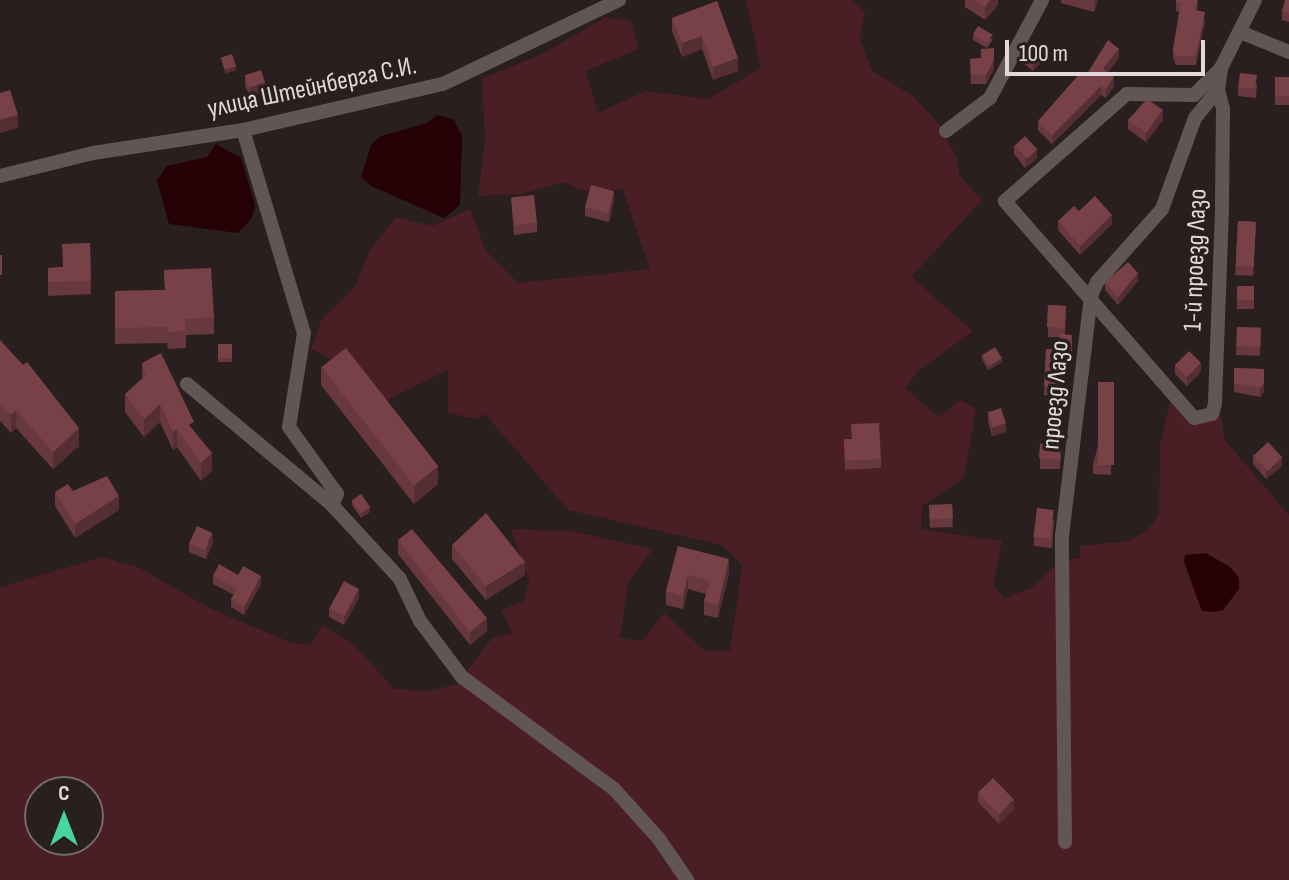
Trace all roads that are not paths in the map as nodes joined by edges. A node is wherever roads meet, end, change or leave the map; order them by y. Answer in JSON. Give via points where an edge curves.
{"nodes":[{"id":1,"x":619,"y":0,"type":"edge"},
{"id":2,"x":1042,"y":0,"type":"edge"},
{"id":3,"x":1255,"y":0,"type":"edge"},
{"id":4,"x":1240,"y":32,"type":"junction"},
{"id":5,"x":1289,"y":52,"type":"edge"},
{"id":6,"x":1221,"y":68,"type":"junction"},
{"id":7,"x":1218,"y":90,"type":"junction"},
{"id":8,"x":243,"y":130,"type":"junction"},
{"id":9,"x":946,"y":131,"type":"dead end"},
{"id":10,"x":0,"y":176,"type":"edge"},
{"id":11,"x":1091,"y":296,"type":"junction"},
{"id":12,"x":187,"y":384,"type":"dead end"},
{"id":13,"x":332,"y":505,"type":"junction"},
{"id":14,"x":1065,"y":842,"type":"dead end"},
{"id":15,"x":687,"y":880,"type":"edge"}],
"edges":[{"from":1,"to":8,"type":"street","name":"улица Штейнберга С.И.","via":[[443,84]]},
{"from":2,"to":9,"type":"street","via":[[990,98]]},
{"from":3,"to":4,"type":"street","name":"проезд Лазо"},
{"from":4,"to":5,"type":"street"},
{"from":4,"to":6,"type":"street","name":"проезд Лазо"},
{"from":6,"to":7,"type":"street","name":"проезд Лазо"},
{"from":6,"to":11,"type":"street","via":[[1194,95],[1127,94],[1005,201]]},
{"from":7,"to":11,"type":"street","name":"проезд Лазо","via":[[1195,118],[1162,209],[1097,282]]},
{"from":7,"to":11,"type":"street","name":"1-й проезд Лазо","via":[[1223,109],[1222,195],[1212,414],[1194,418]]},
{"from":8,"to":10,"type":"street","name":"улица Штейнберга С.И.","via":[[93,153]]},
{"from":8,"to":13,"type":"street","via":[[304,333],[289,427],[337,494]]},
{"from":11,"to":14,"type":"street","name":"проезд Лазо","via":[[1062,536]]},
{"from":12,"to":13,"type":"street"},
{"from":13,"to":15,"type":"street","via":[[400,579],[420,621],[462,677],[614,789]]}]}
